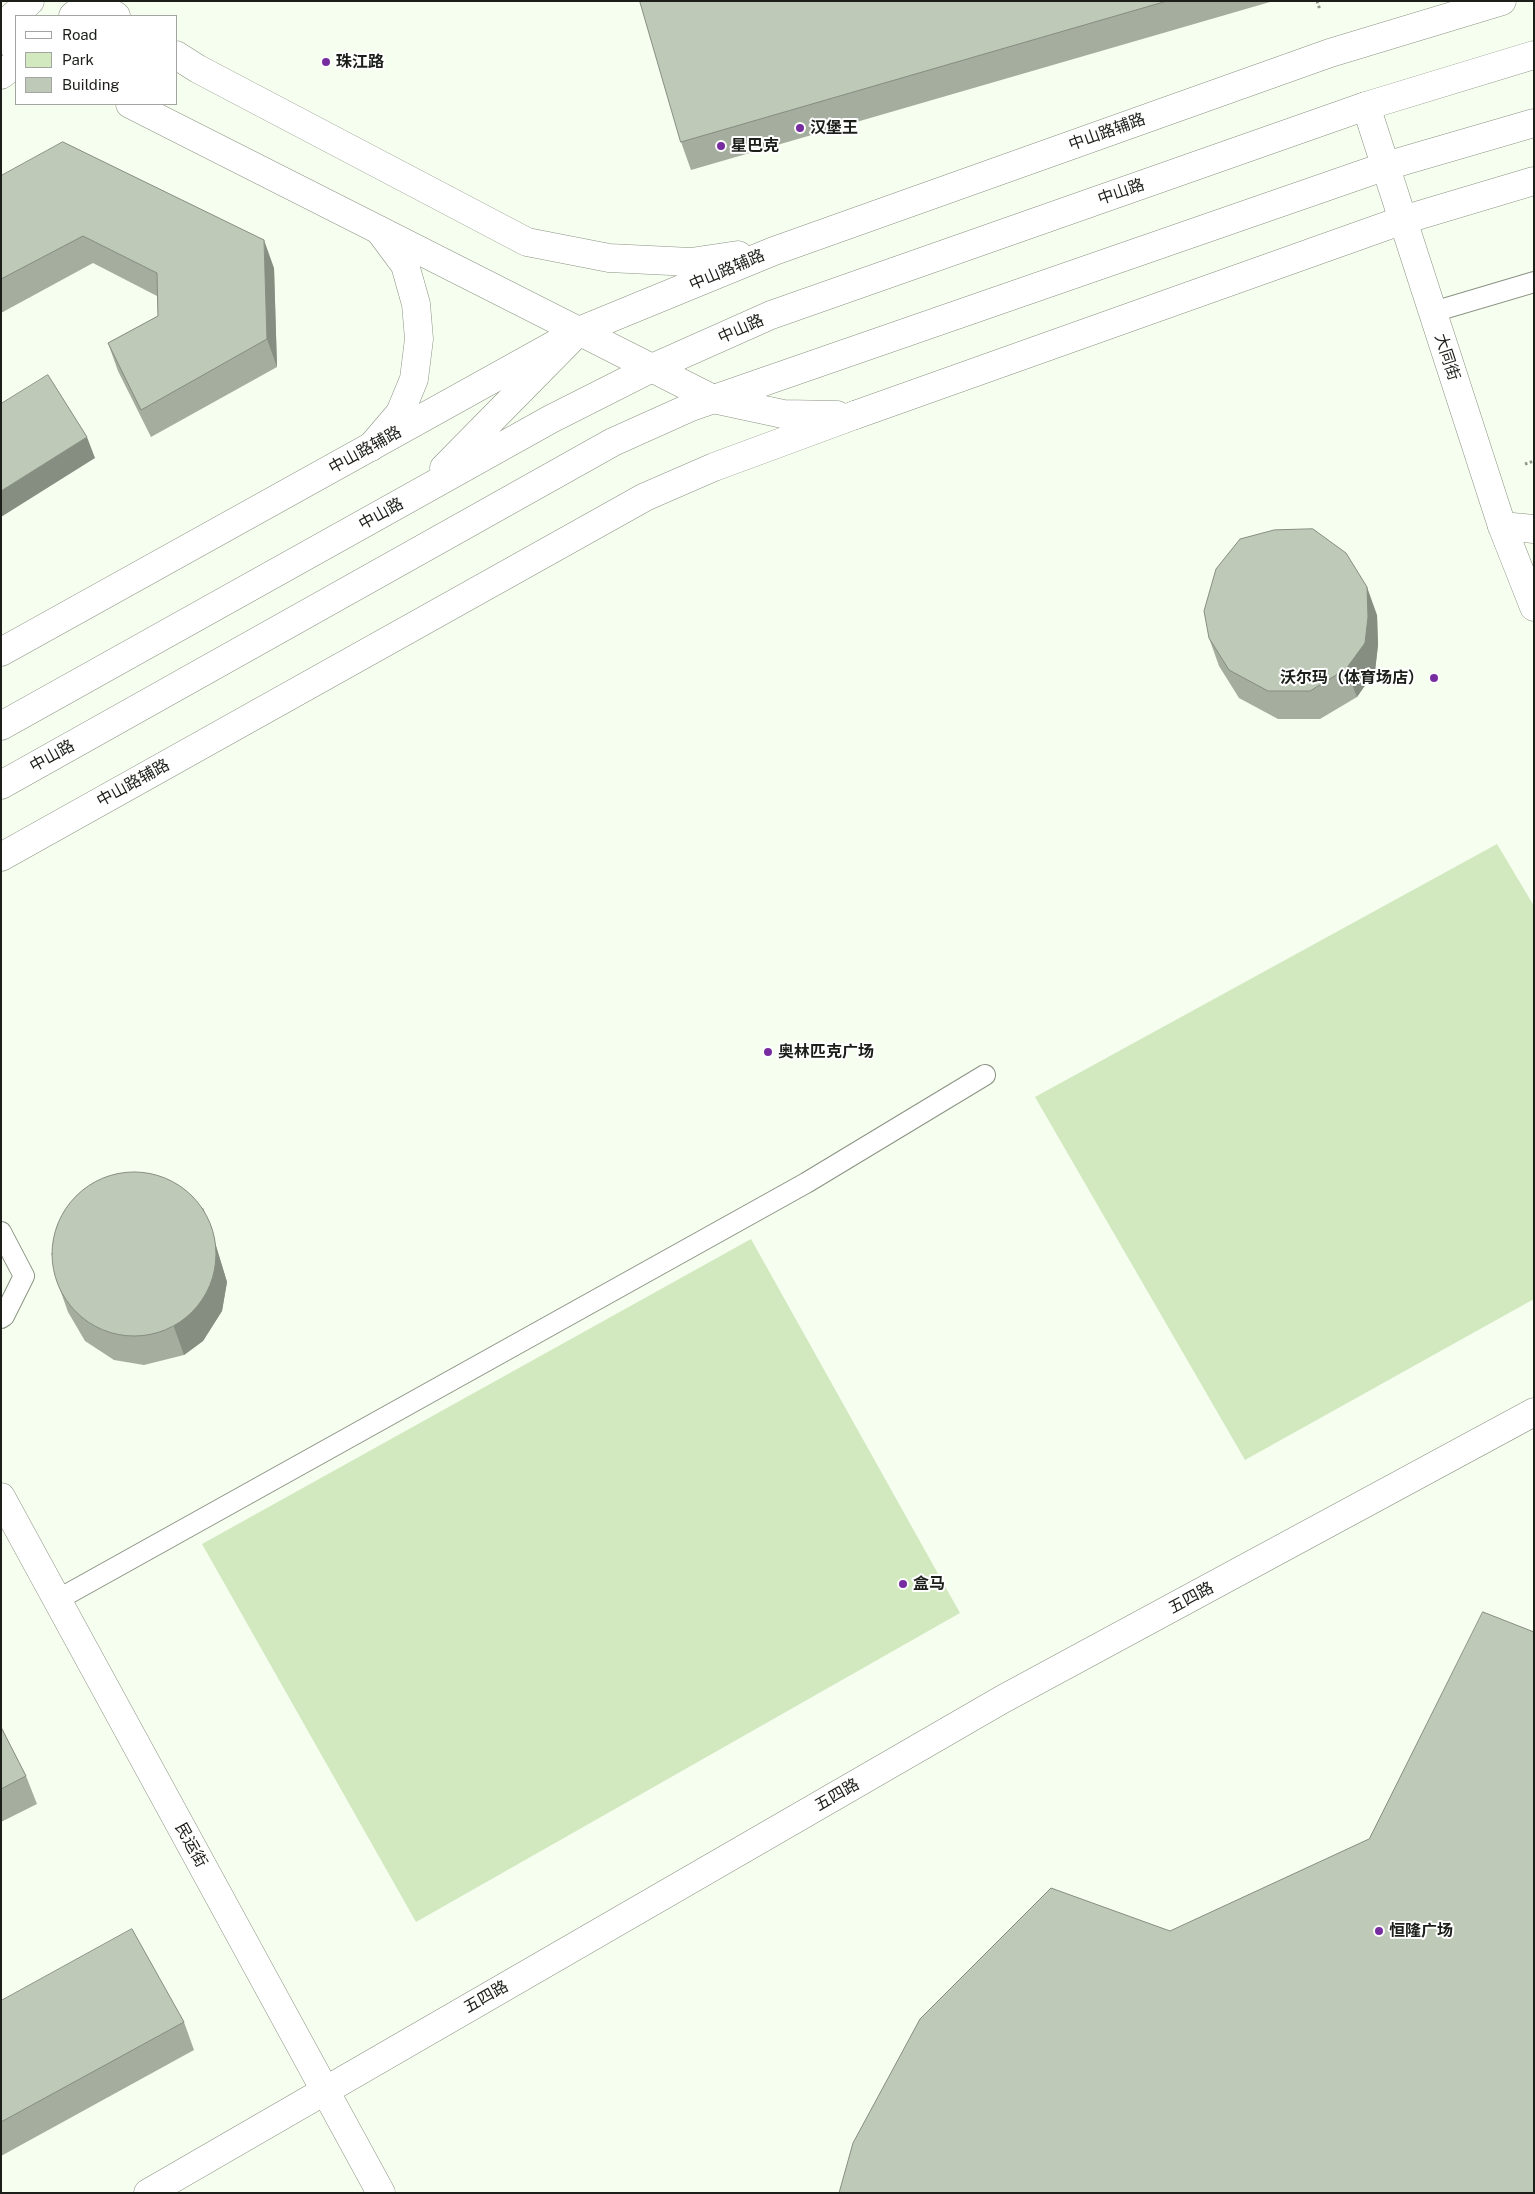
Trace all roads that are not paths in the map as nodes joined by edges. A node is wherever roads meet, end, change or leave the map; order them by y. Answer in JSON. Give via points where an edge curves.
{"nodes":[{"id":1,"x":30,"y":1,"type":"edge"},
{"id":2,"x":92,"y":1,"type":"edge"},
{"id":3,"x":1502,"y":1,"type":"edge"},
{"id":4,"x":74,"y":15,"type":"edge"},
{"id":5,"x":114,"y":15,"type":"edge"},
{"id":6,"x":1,"y":27,"type":"edge"},
{"id":7,"x":1,"y":38,"type":"edge"},
{"id":8,"x":15,"y":45,"type":"edge"},
{"id":9,"x":1534,"y":55,"type":"edge"},
{"id":10,"x":178,"y":56,"type":"edge"},
{"id":11,"x":15,"y":64,"type":"edge"},
{"id":12,"x":1,"y":75,"type":"edge"},
{"id":13,"x":132,"y":105,"type":"edge"},
{"id":14,"x":1366,"y":106,"type":"junction"},
{"id":15,"x":1534,"y":123,"type":"edge"},
{"id":16,"x":1386,"y":166,"type":"junction"},
{"id":17,"x":1533,"y":181,"type":"edge"},
{"id":18,"x":1403,"y":220,"type":"junction"},
{"id":19,"x":379,"y":230,"type":"junction"},
{"id":20,"x":774,"y":251,"type":"junction"},
{"id":21,"x":1534,"y":282,"type":"edge"},
{"id":22,"x":1433,"y":312,"type":"junction"},
{"id":23,"x":579,"y":331,"type":"junction"},
{"id":24,"x":652,"y":368,"type":"junction"},
{"id":25,"x":713,"y":399,"type":"junction"},
{"id":26,"x":855,"y":415,"type":"junction"},
{"id":27,"x":371,"y":446,"type":"junction"},
{"id":28,"x":422,"y":491,"type":"junction"},
{"id":29,"x":1502,"y":526,"type":"junction"},
{"id":30,"x":1534,"y":529,"type":"edge"},
{"id":31,"x":1534,"y":607,"type":"edge"},
{"id":32,"x":1,"y":652,"type":"edge"},
{"id":33,"x":1,"y":726,"type":"edge"},
{"id":34,"x":1,"y":784,"type":"edge"},
{"id":35,"x":1,"y":857,"type":"edge"},
{"id":36,"x":985,"y":1075,"type":"dead end"},
{"id":37,"x":1,"y":1232,"type":"edge"},
{"id":38,"x":1,"y":1318,"type":"edge"},
{"id":39,"x":1534,"y":1412,"type":"edge"},
{"id":40,"x":1,"y":1497,"type":"edge"},
{"id":41,"x":11,"y":1539,"type":"edge"},
{"id":42,"x":57,"y":1600,"type":"junction"},
{"id":43,"x":324,"y":2090,"type":"junction"},
{"id":44,"x":148,"y":2193,"type":"edge"},
{"id":45,"x":381,"y":2193,"type":"edge"}],
"edges":[{"from":1,"to":6,"type":"main road"},
{"from":2,"to":4,"type":"main road"},
{"from":2,"to":5,"type":"main road"},
{"from":3,"to":20,"type":"main road","name":"中山路辅路","via":[[1320,56]]},
{"from":7,"to":8,"type":"main road"},
{"from":9,"to":14,"type":"main road","name":"中山路"},
{"from":10,"to":20,"type":"main road","via":[[527,242],[609,258],[691,262]]},
{"from":11,"to":12,"type":"main road"},
{"from":13,"to":19,"type":"main road"},
{"from":14,"to":16,"type":"main road","name":"大同街"},
{"from":14,"to":24,"type":"main road","name":"中山路","via":[[771,316]]},
{"from":15,"to":16,"type":"main road","name":"中山路"},
{"from":16,"to":18,"type":"main road","name":"大同街"},
{"from":16,"to":25,"type":"main road","name":"中山路"},
{"from":17,"to":18,"type":"main road","name":"中山路辅路"},
{"from":18,"to":22,"type":"main road","name":"大同街"},
{"from":18,"to":26,"type":"main road","name":"中山路辅路"},
{"from":19,"to":23,"type":"main road"},
{"from":19,"to":27,"type":"main road","via":[[405,265],[416,304],[419,338],[414,379],[400,413]]},
{"from":20,"to":23,"type":"main road","name":"中山路辅路"},
{"from":21,"to":22,"type":"lane"},
{"from":22,"to":29,"type":"main road","name":"大同街"},
{"from":23,"to":24,"type":"main road"},
{"from":23,"to":27,"type":"main road","name":"中山路辅路"},
{"from":23,"to":28,"type":"main road"},
{"from":24,"to":25,"type":"main road"},
{"from":24,"to":28,"type":"main road","name":"中山路","via":[[551,419]]},
{"from":25,"to":26,"type":"main road","via":[[783,414]]},
{"from":25,"to":34,"type":"main road","name":"中山路","via":[[613,442]]},
{"from":26,"to":35,"type":"main road","name":"中山路辅路","via":[[714,466],[645,498]]},
{"from":27,"to":32,"type":"main road","name":"中山路辅路"},
{"from":28,"to":33,"type":"main road","name":"中山路"},
{"from":29,"to":30,"type":"main road"},
{"from":29,"to":31,"type":"main road","name":"大同街"},
{"from":36,"to":42,"type":"lane","via":[[806,1183]]},
{"from":37,"to":38,"type":"lane","via":[[24,1276]]},
{"from":39,"to":43,"type":"main road","name":"五四路","via":[[1003,1699]]},
{"from":40,"to":41,"type":"main road","name":"民运街"},
{"from":41,"to":42,"type":"main road","name":"民运街"},
{"from":42,"to":43,"type":"main road","name":"民运街"},
{"from":43,"to":44,"type":"main road","name":"五四路"},
{"from":43,"to":45,"type":"main road","name":"民运街"}]}
